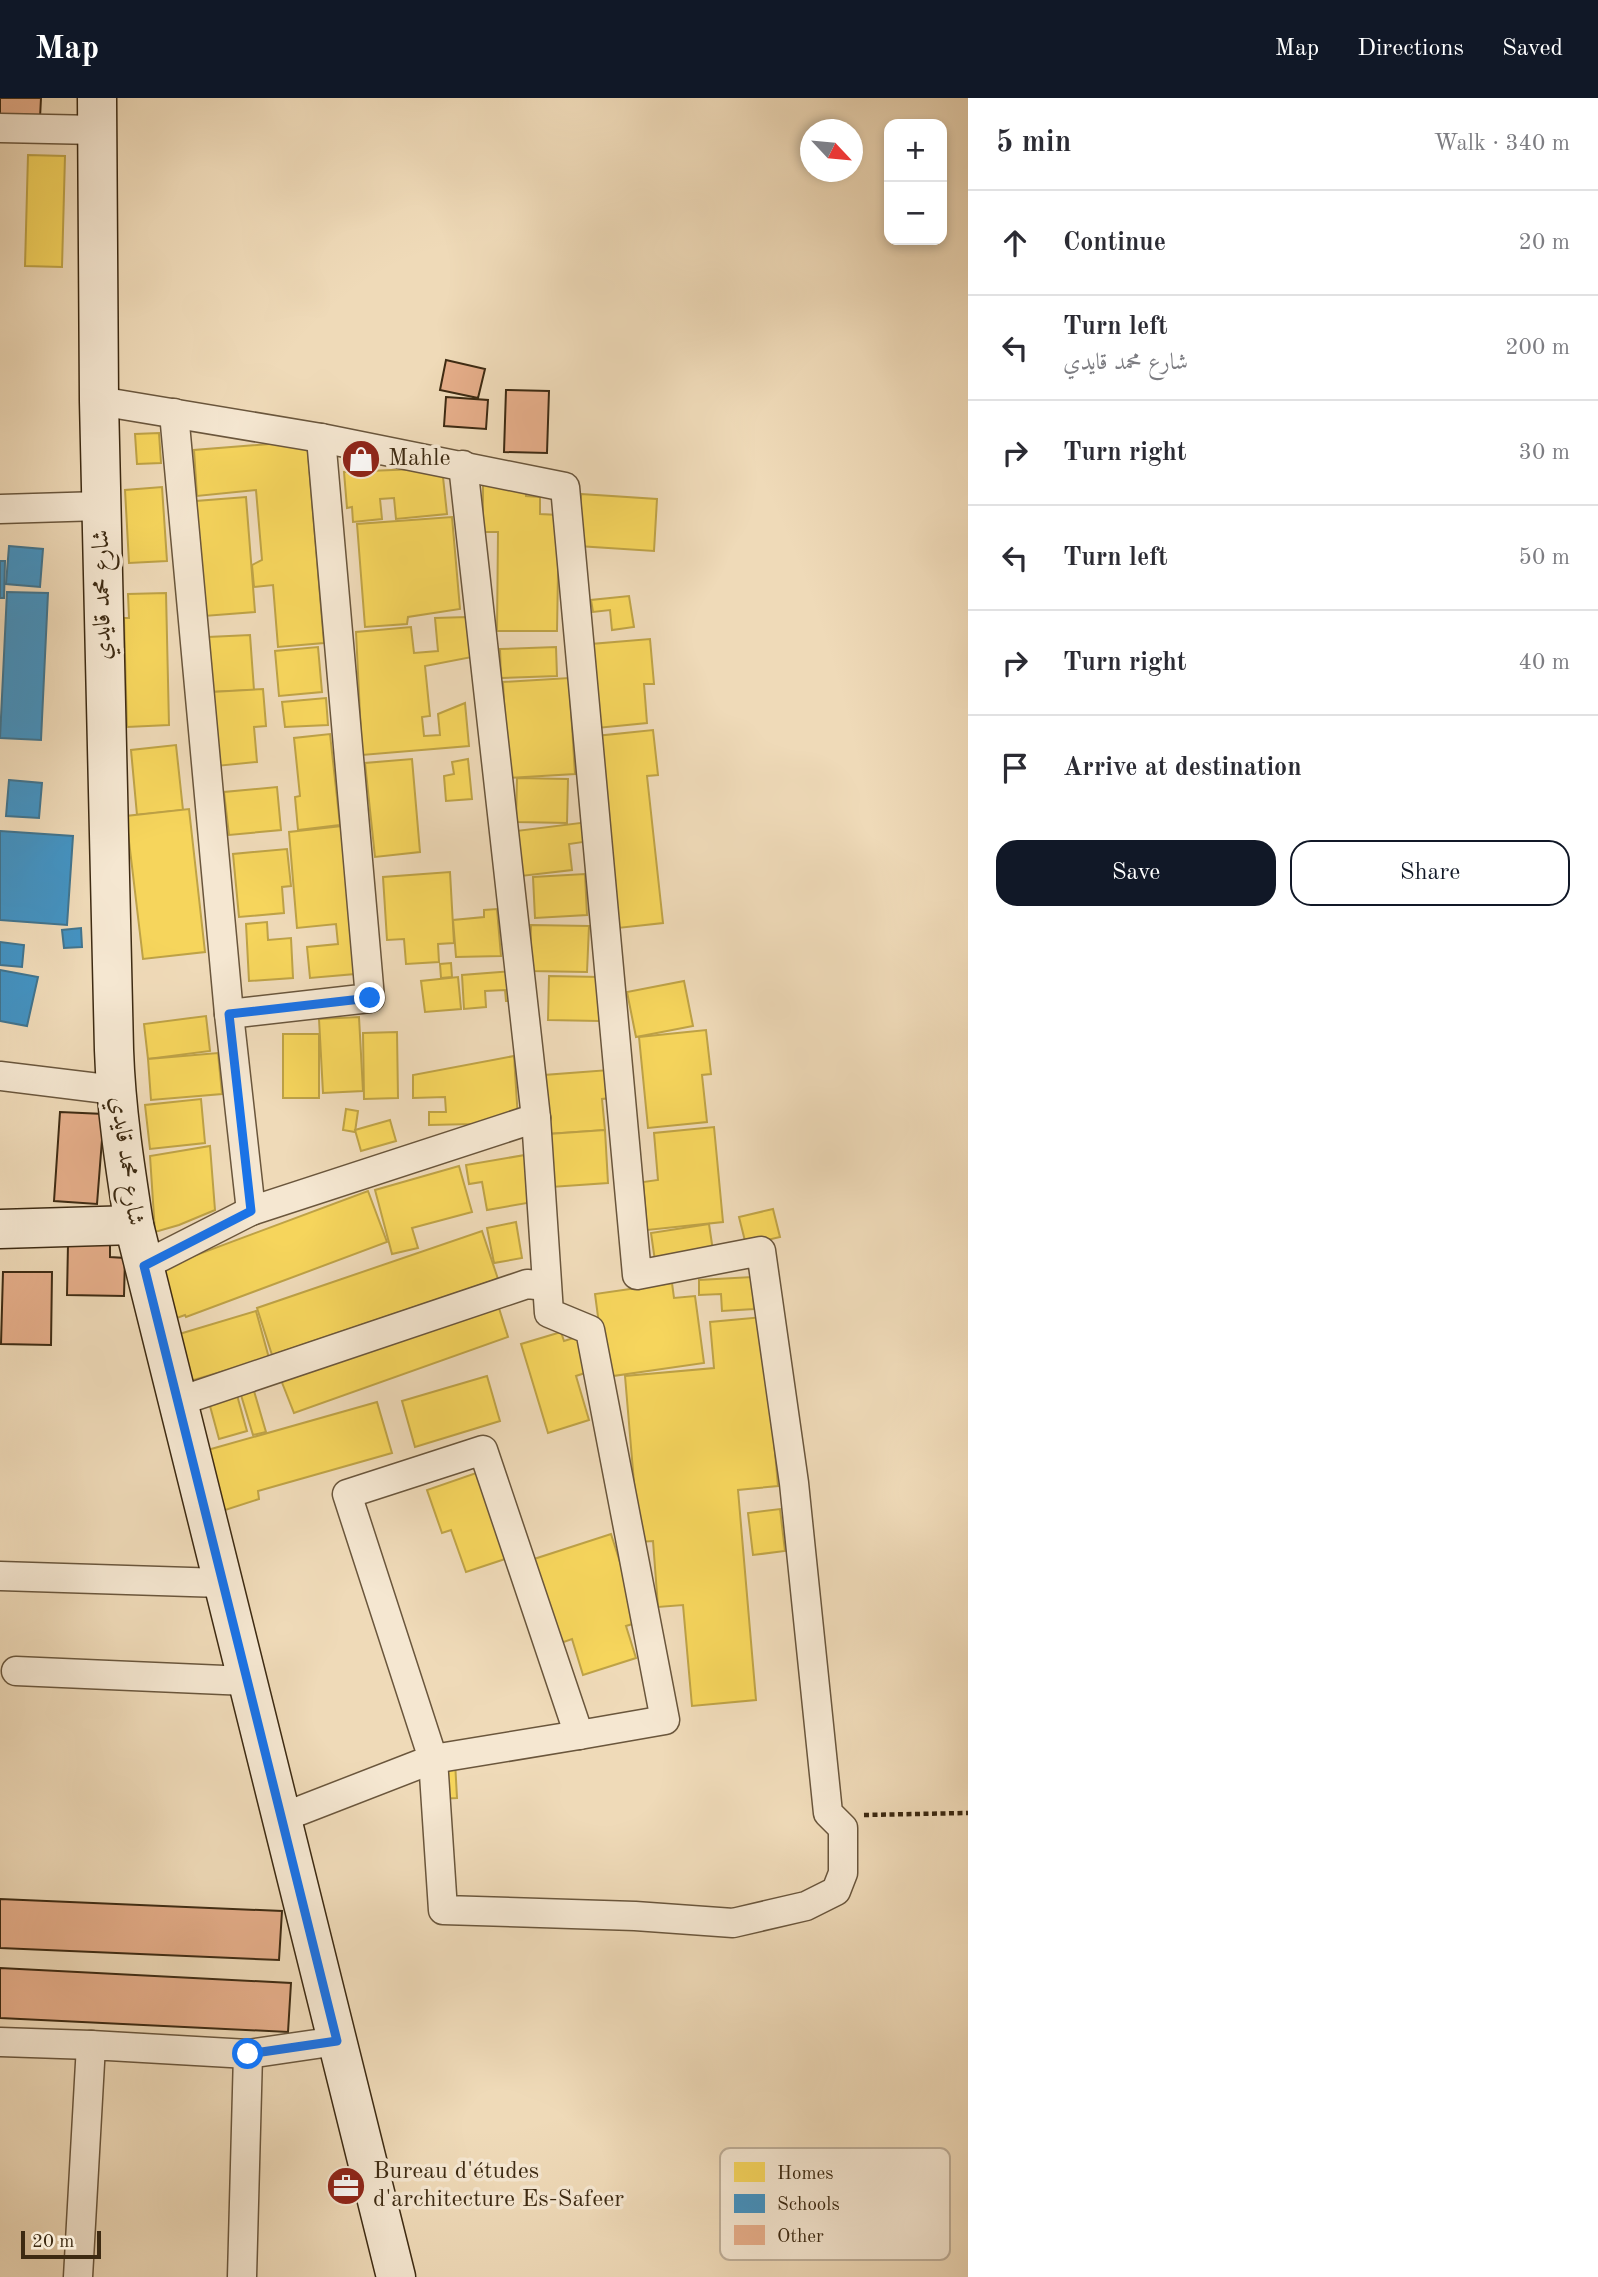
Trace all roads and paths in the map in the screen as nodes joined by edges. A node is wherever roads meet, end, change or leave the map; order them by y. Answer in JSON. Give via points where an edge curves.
{"nodes":[{"id":1,"x":97,"y":114,"type":"edge"},
{"id":2,"x":0,"y":128,"type":"edge"},
{"id":3,"x":99,"y":401,"type":"junction"},
{"id":4,"x":174,"y":413,"type":"junction"},
{"id":5,"x":321,"y":439,"type":"junction"},
{"id":6,"x":463,"y":465,"type":"junction"},
{"id":7,"x":101,"y":506,"type":"junction"},
{"id":8,"x":0,"y":509,"type":"edge"},
{"id":9,"x":229,"y":1014,"type":"junction"},
{"id":10,"x":0,"y":1076,"type":"edge"},
{"id":11,"x":115,"y":1090,"type":"junction"},
{"id":12,"x":536,"y":1118,"type":"junction"},
{"id":13,"x":251,"y":1211,"type":"junction"},
{"id":14,"x":134,"y":1225,"type":"junction"},
{"id":15,"x":0,"y":1230,"type":"edge"},
{"id":16,"x":144,"y":1266,"type":"junction"},
{"id":17,"x":547,"y":1286,"type":"junction"},
{"id":18,"x":177,"y":1402,"type":"junction"},
{"id":19,"x":0,"y":1576,"type":"edge"},
{"id":20,"x":222,"y":1583,"type":"junction"},
{"id":21,"x":16,"y":1671,"type":"dead end"},
{"id":22,"x":247,"y":1681,"type":"junction"},
{"id":23,"x":579,"y":1735,"type":"junction"},
{"id":24,"x":433,"y":1759,"type":"junction"},
{"id":25,"x":968,"y":1813,"type":"edge"},
{"id":26,"x":281,"y":1818,"type":"junction"},
{"id":27,"x":843,"y":1828,"type":"junction"},
{"id":28,"x":337,"y":2041,"type":"junction"},
{"id":29,"x":0,"y":2042,"type":"edge"},
{"id":30,"x":91,"y":2045,"type":"junction"},
{"id":31,"x":248,"y":2054,"type":"junction"},
{"id":32,"x":78,"y":2277,"type":"edge"},
{"id":33,"x":242,"y":2277,"type":"edge"},
{"id":34,"x":396,"y":2277,"type":"edge"}],
"edges":[{"from":1,"to":2,"type":"street"},
{"from":1,"to":3,"type":"main road","name":"شارع محمد قايدي"},
{"from":3,"to":4,"type":"street"},
{"from":3,"to":7,"type":"main road","name":"شارع محمد قايدي"},
{"from":4,"to":5,"type":"street"},
{"from":4,"to":9,"type":"street"},
{"from":5,"to":6,"type":"street"},
{"from":5,"to":9,"type":"street","via":[[370,998]]},
{"from":6,"to":12,"type":"street"},
{"from":6,"to":27,"type":"street","via":[[565,487],[637,1275],[761,1251],[794,1483],[828,1813]]},
{"from":7,"to":8,"type":"street"},
{"from":7,"to":11,"type":"main road","name":"شارع محمد قايدي"},
{"from":9,"to":13,"type":"street"},
{"from":10,"to":11,"type":"street"},
{"from":11,"to":14,"type":"main road","name":"شارع محمد قايدي"},
{"from":12,"to":13,"type":"street"},
{"from":12,"to":17,"type":"street"},
{"from":13,"to":16,"type":"street"},
{"from":14,"to":15,"type":"main road"},
{"from":14,"to":16,"type":"main road","name":"شارع محمد قايدي"},
{"from":16,"to":18,"type":"main road","name":"شارع محمد قايدي"},
{"from":17,"to":18,"type":"street","via":[[527,1284]]},
{"from":17,"to":23,"type":"street","via":[[549,1313],[590,1330],[665,1720]]},
{"from":18,"to":20,"type":"main road","name":"شارع محمد قايدي"},
{"from":19,"to":20,"type":"street"},
{"from":20,"to":22,"type":"main road","name":"شارع محمد قايدي"},
{"from":21,"to":22,"type":"street"},
{"from":22,"to":26,"type":"main road","name":"شارع محمد قايدي"},
{"from":23,"to":24,"type":"street"},
{"from":23,"to":24,"type":"street","via":[[483,1450],[347,1494]]},
{"from":24,"to":26,"type":"street"},
{"from":24,"to":27,"type":"street","via":[[443,1910],[733,1923],[806,1906],[836,1891],[843,1873]]},
{"from":25,"to":27,"type":"path","via":[[856,1815]]},
{"from":26,"to":28,"type":"main road","name":"شارع محمد قايدي"},
{"from":28,"to":31,"type":"street"},
{"from":28,"to":34,"type":"main road","name":"شارع محمد قايدي"},
{"from":29,"to":30,"type":"street"},
{"from":30,"to":31,"type":"street"},
{"from":30,"to":32,"type":"street"},
{"from":31,"to":33,"type":"street"}]}
